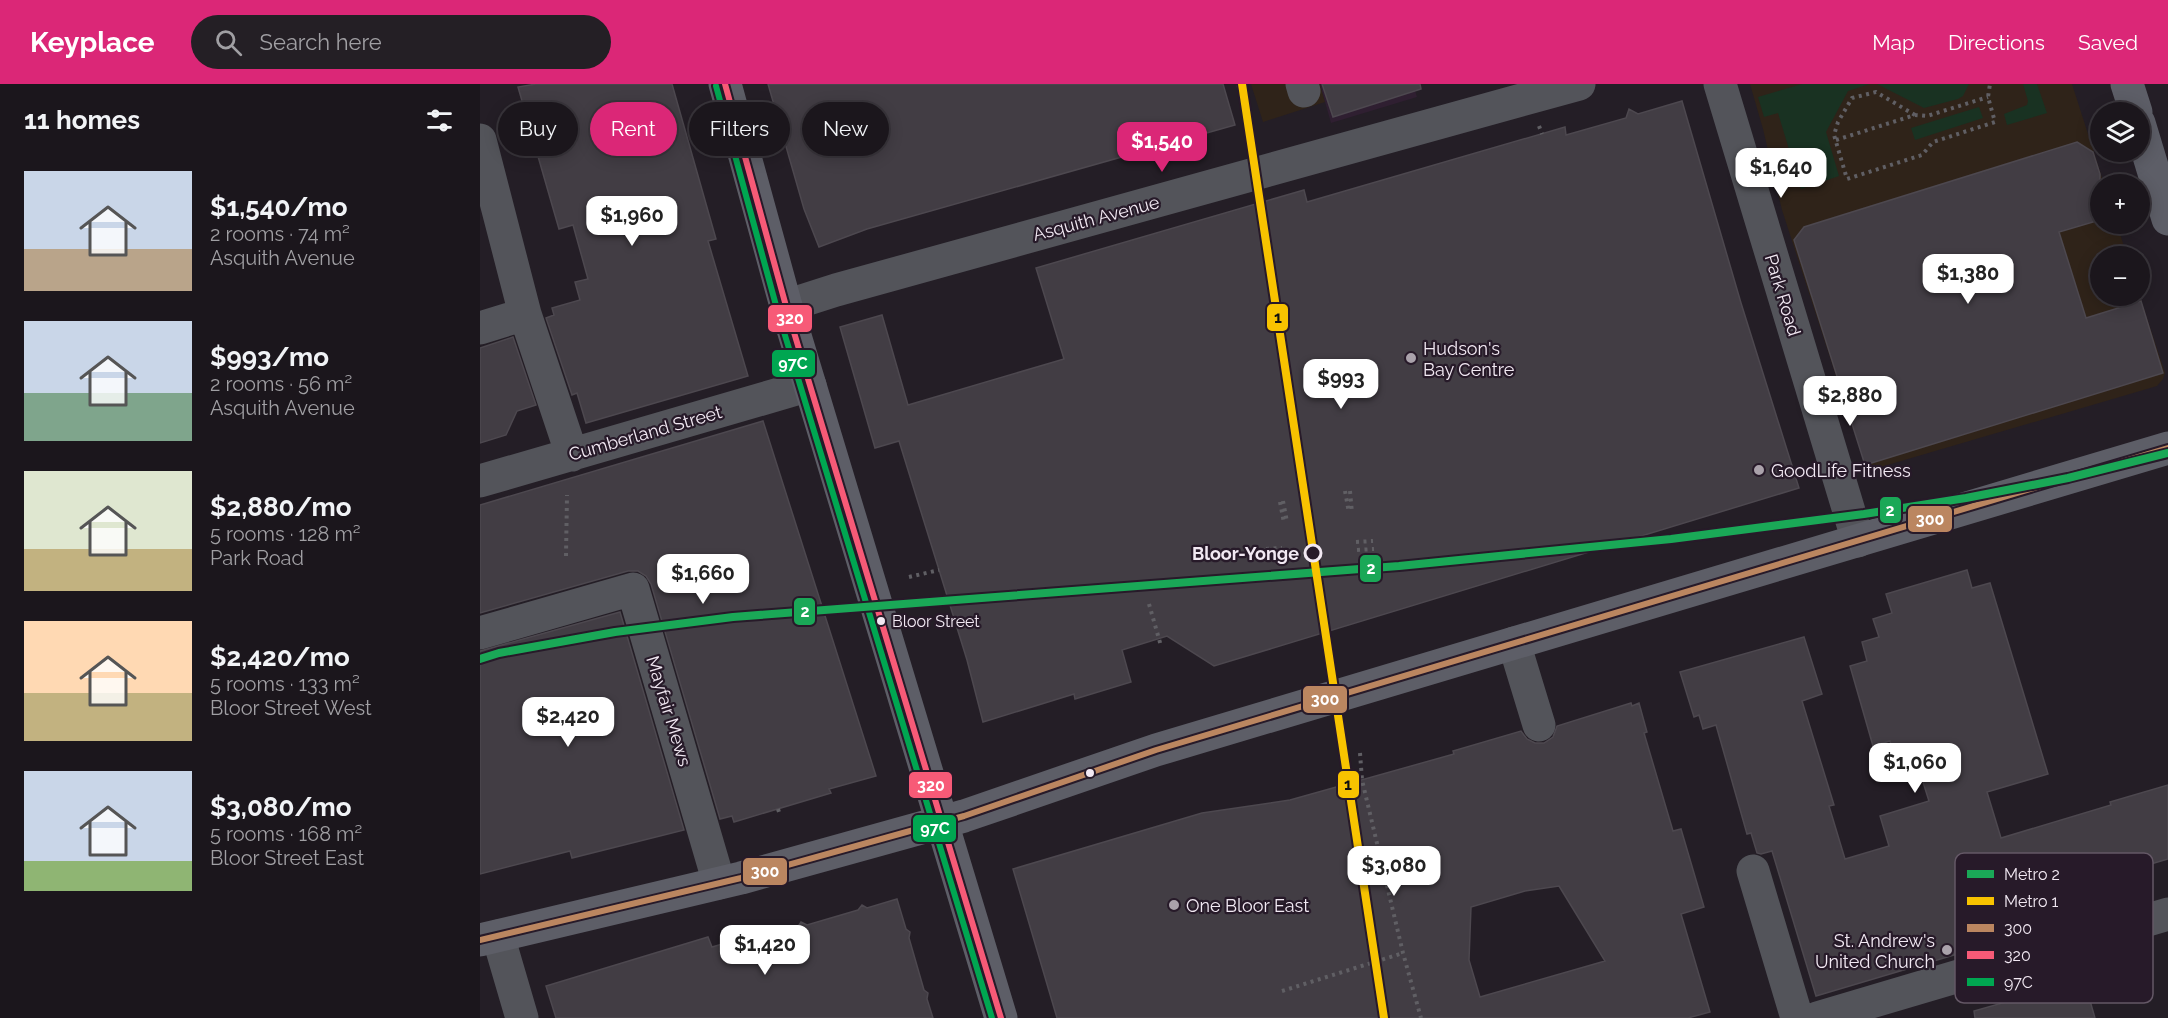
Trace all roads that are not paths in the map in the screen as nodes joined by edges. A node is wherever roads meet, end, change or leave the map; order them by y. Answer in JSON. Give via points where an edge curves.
{"nodes":[{"id":1,"x":725,"y":84,"type":"edge"},
{"id":2,"x":1579,"y":84,"type":"edge"},
{"id":3,"x":1720,"y":84,"type":"edge"},
{"id":4,"x":2127,"y":84,"type":"edge"},
{"id":5,"x":2133,"y":102,"type":"edge"},
{"id":6,"x":480,"y":140,"type":"edge"},
{"id":7,"x":2150,"y":159,"type":"edge"},
{"id":8,"x":2168,"y":219,"type":"edge"},
{"id":9,"x":786,"y":306,"type":"junction"},
{"id":10,"x":525,"y":314,"type":"junction"},
{"id":11,"x":480,"y":328,"type":"edge"},
{"id":12,"x":810,"y":386,"type":"junction"},
{"id":13,"x":2168,"y":448,"type":"edge"},
{"id":14,"x":572,"y":455,"type":"junction"},
{"id":15,"x":480,"y":481,"type":"edge"},
{"id":16,"x":1858,"y":541,"type":"junction"},
{"id":17,"x":480,"y":633,"type":"edge"},
{"id":18,"x":1514,"y":643,"type":"junction"},
{"id":19,"x":1539,"y":726,"type":"dead end"},
{"id":20,"x":942,"y":822,"type":"junction"},
{"id":21,"x":1753,"y":871,"type":"dead end"},
{"id":22,"x":719,"y":883,"type":"junction"},
{"id":23,"x":2168,"y":914,"type":"edge"},
{"id":24,"x":2153,"y":918,"type":"edge"},
{"id":25,"x":489,"y":938,"type":"edge"},
{"id":26,"x":1955,"y":977,"type":"edge"},
{"id":27,"x":522,"y":1018,"type":"edge"},
{"id":28,"x":1001,"y":1018,"type":"edge"},
{"id":29,"x":1797,"y":1018,"type":"edge"},
{"id":30,"x":1816,"y":1018,"type":"edge"}],
"edges":[{"from":1,"to":9,"type":"main road"},
{"from":2,"to":9,"type":"street","name":"Asquith Avenue"},
{"from":3,"to":16,"type":"street","name":"Park Road"},
{"from":4,"to":5,"type":"main road"},
{"from":6,"to":10,"type":"street"},
{"from":7,"to":8,"type":"main road"},
{"from":9,"to":12,"type":"main road"},
{"from":10,"to":11,"type":"street"},
{"from":10,"to":14,"type":"street"},
{"from":12,"to":14,"type":"street","name":"Cumberland Street"},
{"from":12,"to":20,"type":"main road"},
{"from":13,"to":16,"type":"main road"},
{"from":14,"to":15,"type":"street","name":"Cumberland Street"},
{"from":16,"to":18,"type":"main road"},
{"from":17,"to":22,"type":"street","name":"Mayfair Mews","via":[[633,589]]},
{"from":18,"to":19,"type":"street"},
{"from":18,"to":20,"type":"main road","via":[[1156,750]]},
{"from":20,"to":22,"type":"main road"},
{"from":20,"to":28,"type":"main road"},
{"from":21,"to":29,"type":"street"},
{"from":22,"to":25,"type":"main road"},
{"from":23,"to":24,"type":"street"},
{"from":25,"to":27,"type":"street"},
{"from":26,"to":30,"type":"street"}]}
